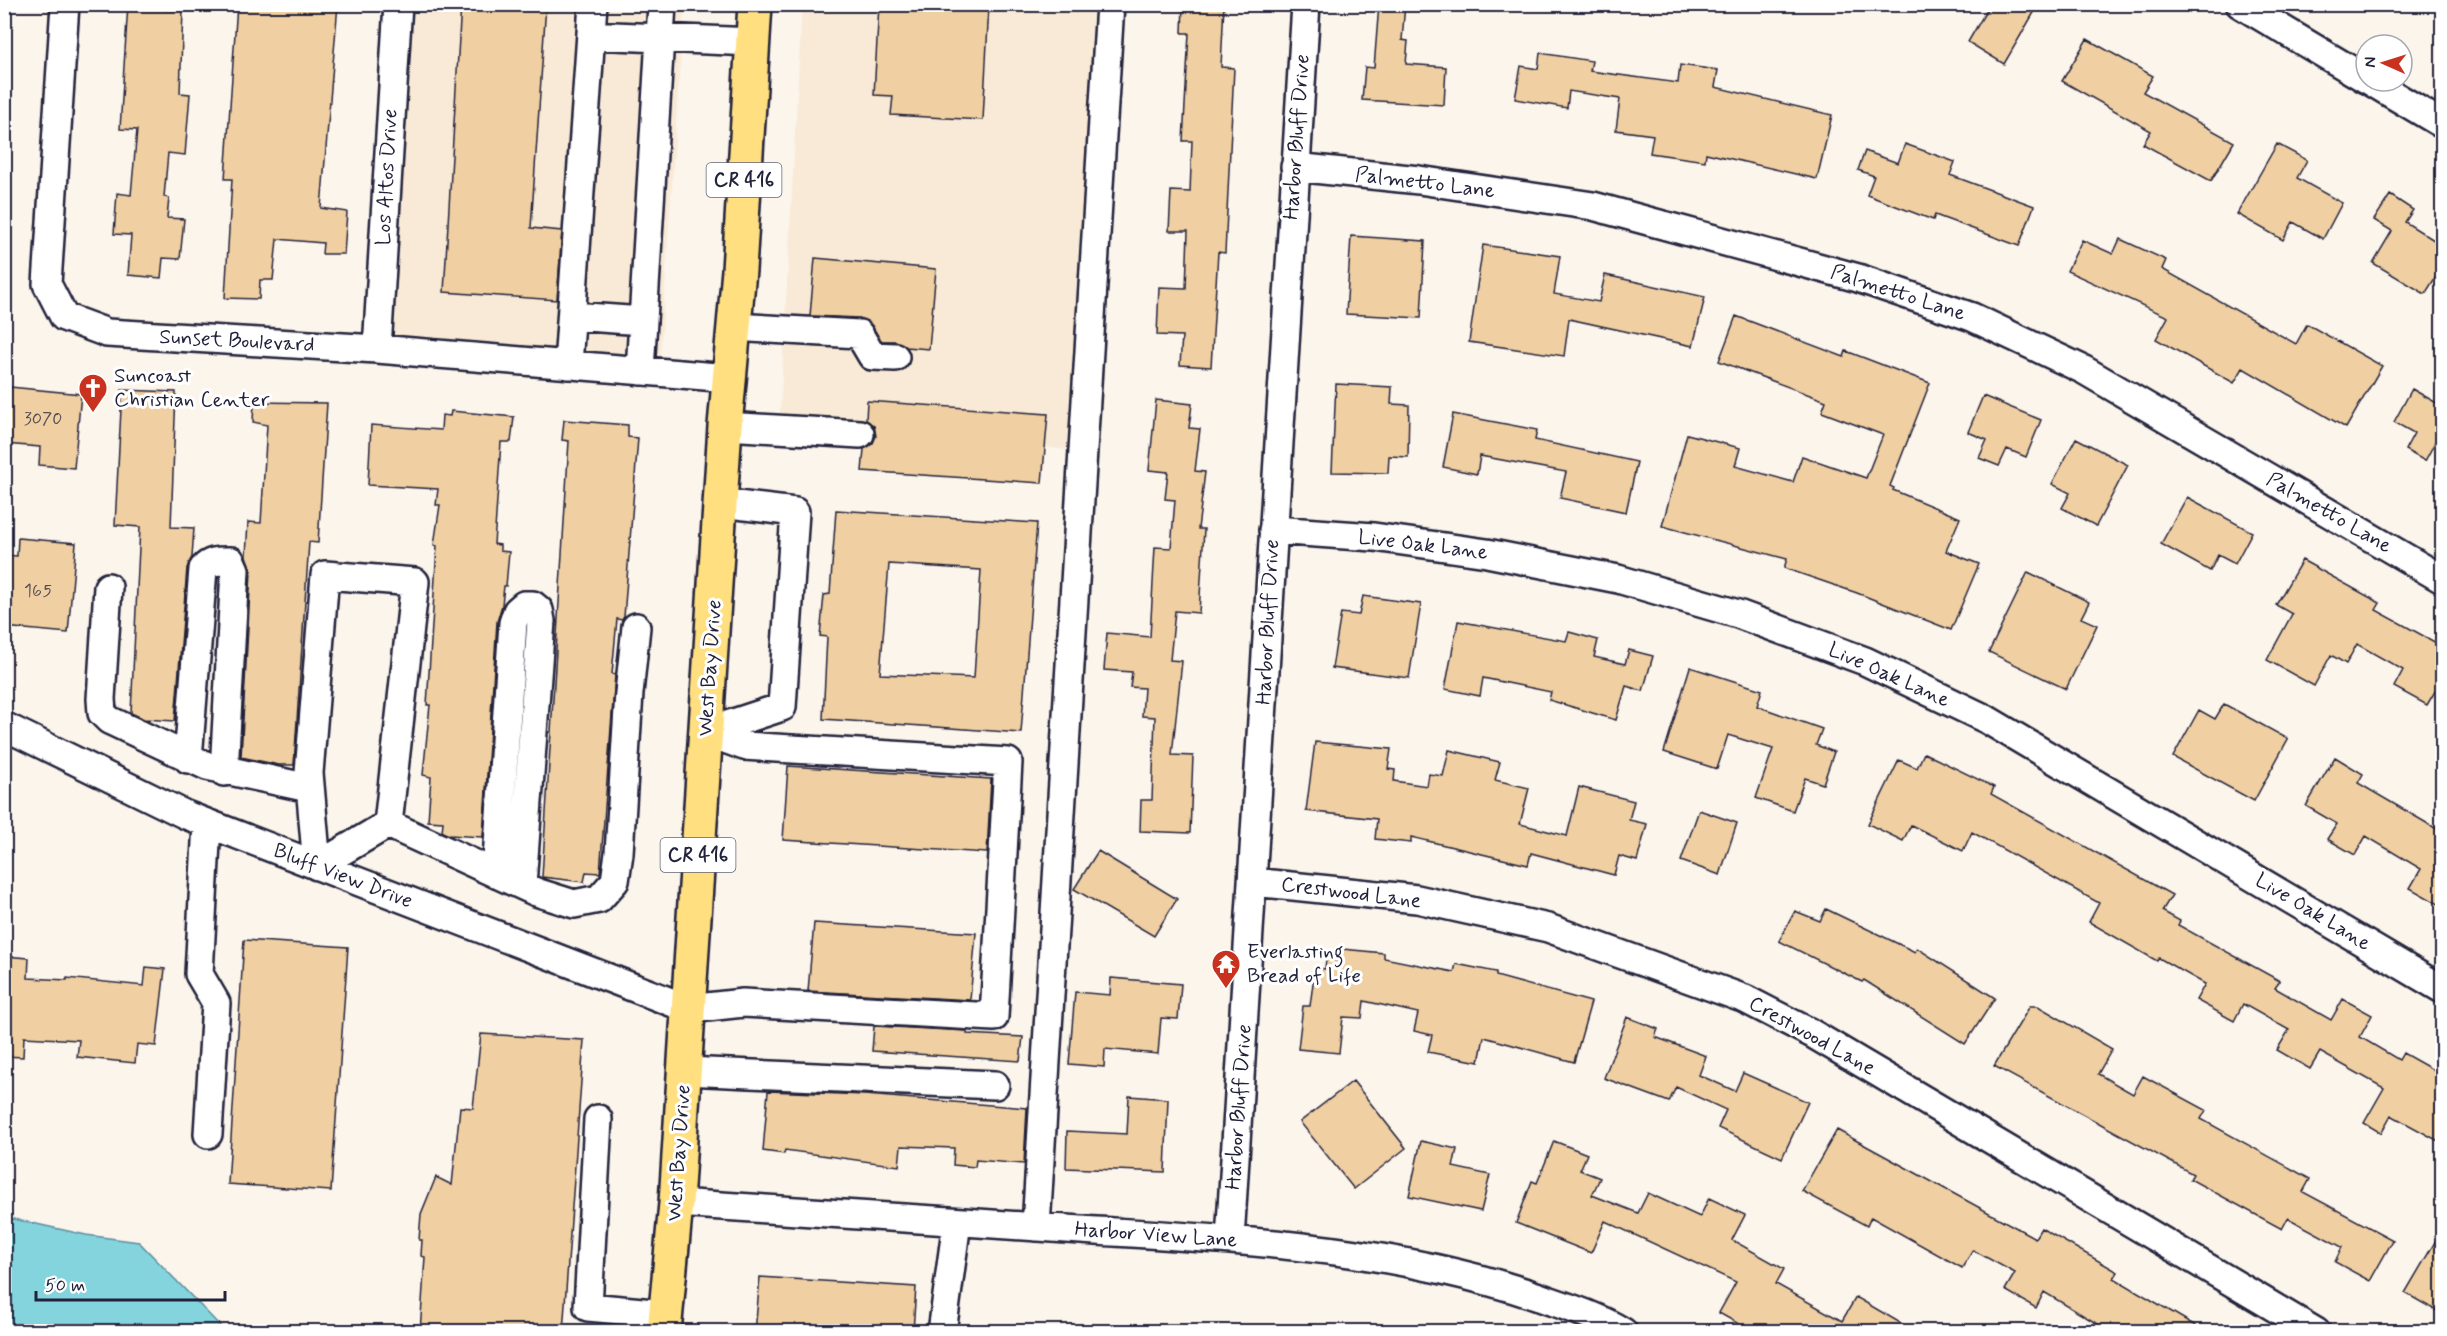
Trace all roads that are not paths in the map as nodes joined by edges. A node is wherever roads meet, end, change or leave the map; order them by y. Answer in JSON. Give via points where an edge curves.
{"nodes":[{"id":1,"x":65,"y":4,"type":"edge"},
{"id":2,"x":398,"y":4,"type":"edge"},
{"id":3,"x":593,"y":4,"type":"edge"},
{"id":4,"x":663,"y":4,"type":"edge"},
{"id":5,"x":755,"y":4,"type":"edge"},
{"id":6,"x":1110,"y":4,"type":"edge"},
{"id":7,"x":1306,"y":4,"type":"edge"},
{"id":8,"x":2240,"y":4,"type":"edge"},
{"id":9,"x":591,"y":35,"type":"junction"},
{"id":10,"x":660,"y":38,"type":"junction"},
{"id":11,"x":753,"y":42,"type":"junction"},
{"id":12,"x":2354,"y":72,"type":"edge"},
{"id":13,"x":2390,"y":93,"type":"edge"},
{"id":14,"x":2442,"y":124,"type":"edge"},
{"id":15,"x":1295,"y":167,"type":"junction"},
{"id":16,"x":572,"y":316,"type":"junction"},
{"id":17,"x":643,"y":321,"type":"junction"},
{"id":18,"x":733,"y":327,"type":"junction"},
{"id":19,"x":377,"y":349,"type":"junction"},
{"id":20,"x":895,"y":357,"type":"dead end"},
{"id":21,"x":568,"y":365,"type":"junction"},
{"id":22,"x":640,"y":371,"type":"junction"},
{"id":23,"x":729,"y":378,"type":"junction"},
{"id":24,"x":726,"y":426,"type":"junction"},
{"id":25,"x":860,"y":434,"type":"dead end"},
{"id":26,"x":721,"y":503,"type":"junction"},
{"id":27,"x":1273,"y":530,"type":"junction"},
{"id":28,"x":2442,"y":579,"type":"edge"},
{"id":29,"x":108,"y":587,"type":"dead end"},
{"id":30,"x":636,"y":627,"type":"dead end"},
{"id":31,"x":4,"y":726,"type":"edge"},
{"id":32,"x":706,"y":732,"type":"junction"},
{"id":33,"x":188,"y":759,"type":"junction"},
{"id":34,"x":224,"y":772,"type":"junction"},
{"id":35,"x":309,"y":788,"type":"junction"},
{"id":36,"x":207,"y":823,"type":"junction"},
{"id":37,"x":388,"y":825,"type":"junction"},
{"id":38,"x":317,"y":866,"type":"junction"},
{"id":39,"x":496,"y":874,"type":"junction"},
{"id":40,"x":1253,"y":882,"type":"junction"},
{"id":41,"x":522,"y":885,"type":"junction"},
{"id":42,"x":2442,"y":989,"type":"edge"},
{"id":43,"x":689,"y":1009,"type":"junction"},
{"id":44,"x":685,"y":1071,"type":"junction"},
{"id":45,"x":994,"y":1085,"type":"dead end"},
{"id":46,"x":598,"y":1119,"type":"dead end"},
{"id":47,"x":208,"y":1134,"type":"dead end"},
{"id":48,"x":676,"y":1203,"type":"junction"},
{"id":49,"x":957,"y":1222,"type":"junction"},
{"id":50,"x":1036,"y":1227,"type":"junction"},
{"id":51,"x":1230,"y":1240,"type":"junction"},
{"id":52,"x":665,"y":1323,"type":"edge"},
{"id":53,"x":942,"y":1332,"type":"edge"},
{"id":54,"x":1623,"y":1332,"type":"edge"},
{"id":55,"x":2316,"y":1332,"type":"edge"}],
"edges":[{"from":1,"to":19,"type":"street","name":"Sunset Boulevard","via":[[47,284],[64,317],[107,333]]},
{"from":2,"to":19,"type":"street","name":"Los Altos Drive"},
{"from":3,"to":9,"type":"street"},
{"from":4,"to":10,"type":"street"},
{"from":5,"to":11,"type":"main road","name":"West Bay Drive","number":"CR 416"},
{"from":6,"to":50,"type":"street"},
{"from":7,"to":15,"type":"street","name":"Harbor Bluff Drive"},
{"from":8,"to":12,"type":"street"},
{"from":9,"to":10,"type":"street"},
{"from":9,"to":16,"type":"street"},
{"from":10,"to":11,"type":"street"},
{"from":10,"to":17,"type":"street"},
{"from":11,"to":18,"type":"main road","name":"West Bay Drive","number":"CR 416"},
{"from":13,"to":14,"type":"street"},
{"from":15,"to":27,"type":"street","name":"Harbor Bluff Drive"},
{"from":15,"to":28,"type":"street","name":"Palmetto Lane","via":[[1419,180],[1593,206],[1858,278],[1972,317],[2084,370]]},
{"from":16,"to":17,"type":"street"},
{"from":16,"to":21,"type":"street"},
{"from":17,"to":22,"type":"street"},
{"from":18,"to":20,"type":"street","via":[[859,334],[872,356]]},
{"from":18,"to":23,"type":"main road","name":"West Bay Drive","number":"CR 416"},
{"from":19,"to":21,"type":"street","name":"Sunset Boulevard"},
{"from":21,"to":22,"type":"street","name":"Sunset Boulevard"},
{"from":22,"to":23,"type":"street","name":"Sunset Boulevard"},
{"from":23,"to":24,"type":"main road","name":"West Bay Drive","number":"CR 416"},
{"from":24,"to":25,"type":"street"},
{"from":24,"to":26,"type":"main road","name":"West Bay Drive","number":"CR 416"},
{"from":26,"to":32,"type":"main road","name":"West Bay Drive","number":"CR 416"},
{"from":26,"to":32,"type":"street","via":[[795,512],[782,707]]},
{"from":27,"to":40,"type":"street","name":"Harbor Bluff Drive"},
{"from":27,"to":42,"type":"street","name":"Live Oak Lane","via":[[1374,537],[1476,551],[1618,579],[1738,614],[1865,661],[1986,718]]},
{"from":29,"to":33,"type":"street","via":[[102,713]]},
{"from":30,"to":41,"type":"street","via":[[615,881],[598,899],[574,904]]},
{"from":31,"to":36,"type":"street","name":"Bluff View Drive"},
{"from":32,"to":43,"type":"main road","name":"West Bay Drive","number":"CR 416"},
{"from":32,"to":43,"type":"street","via":[[744,746],[1008,762],[994,1017],[743,1003]]},
{"from":33,"to":34,"type":"street"},
{"from":33,"to":34,"type":"street","via":[[203,569],[214,561],[231,561],[235,570]]},
{"from":34,"to":35,"type":"street"},
{"from":35,"to":37,"type":"street","via":[[325,575],[415,582]]},
{"from":35,"to":38,"type":"street"},
{"from":36,"to":38,"type":"street","name":"Bluff View Drive"},
{"from":36,"to":47,"type":"street","via":[[200,974],[216,1003]]},
{"from":37,"to":38,"type":"street"},
{"from":37,"to":39,"type":"street"},
{"from":38,"to":43,"type":"street","name":"Bluff View Drive"},
{"from":39,"to":41,"type":"street"},
{"from":39,"to":41,"type":"street","via":[[513,623],[517,611],[524,605],[533,605],[539,610],[541,621]]},
{"from":40,"to":51,"type":"street","name":"Harbor Bluff Drive"},
{"from":40,"to":55,"type":"street","name":"Crestwood Lane","via":[[1417,899],[1548,928],[1745,999],[1821,1039]]},
{"from":43,"to":44,"type":"main road","name":"West Bay Drive","number":"CR 416"},
{"from":44,"to":45,"type":"street"},
{"from":44,"to":48,"type":"main road","name":"West Bay Drive","number":"CR 416"},
{"from":46,"to":52,"type":"street","via":[[588,1307]]},
{"from":48,"to":49,"type":"street","name":"Harbor View Lane"},
{"from":48,"to":52,"type":"main road","name":"West Bay Drive","number":"CR 416"},
{"from":49,"to":50,"type":"street","name":"Harbor View Lane"},
{"from":49,"to":53,"type":"street"},
{"from":50,"to":51,"type":"street","name":"Harbor View Lane"},
{"from":51,"to":54,"type":"street","name":"Harbor View Lane","via":[[1333,1249],[1418,1264],[1502,1284],[1603,1320]]}]}
